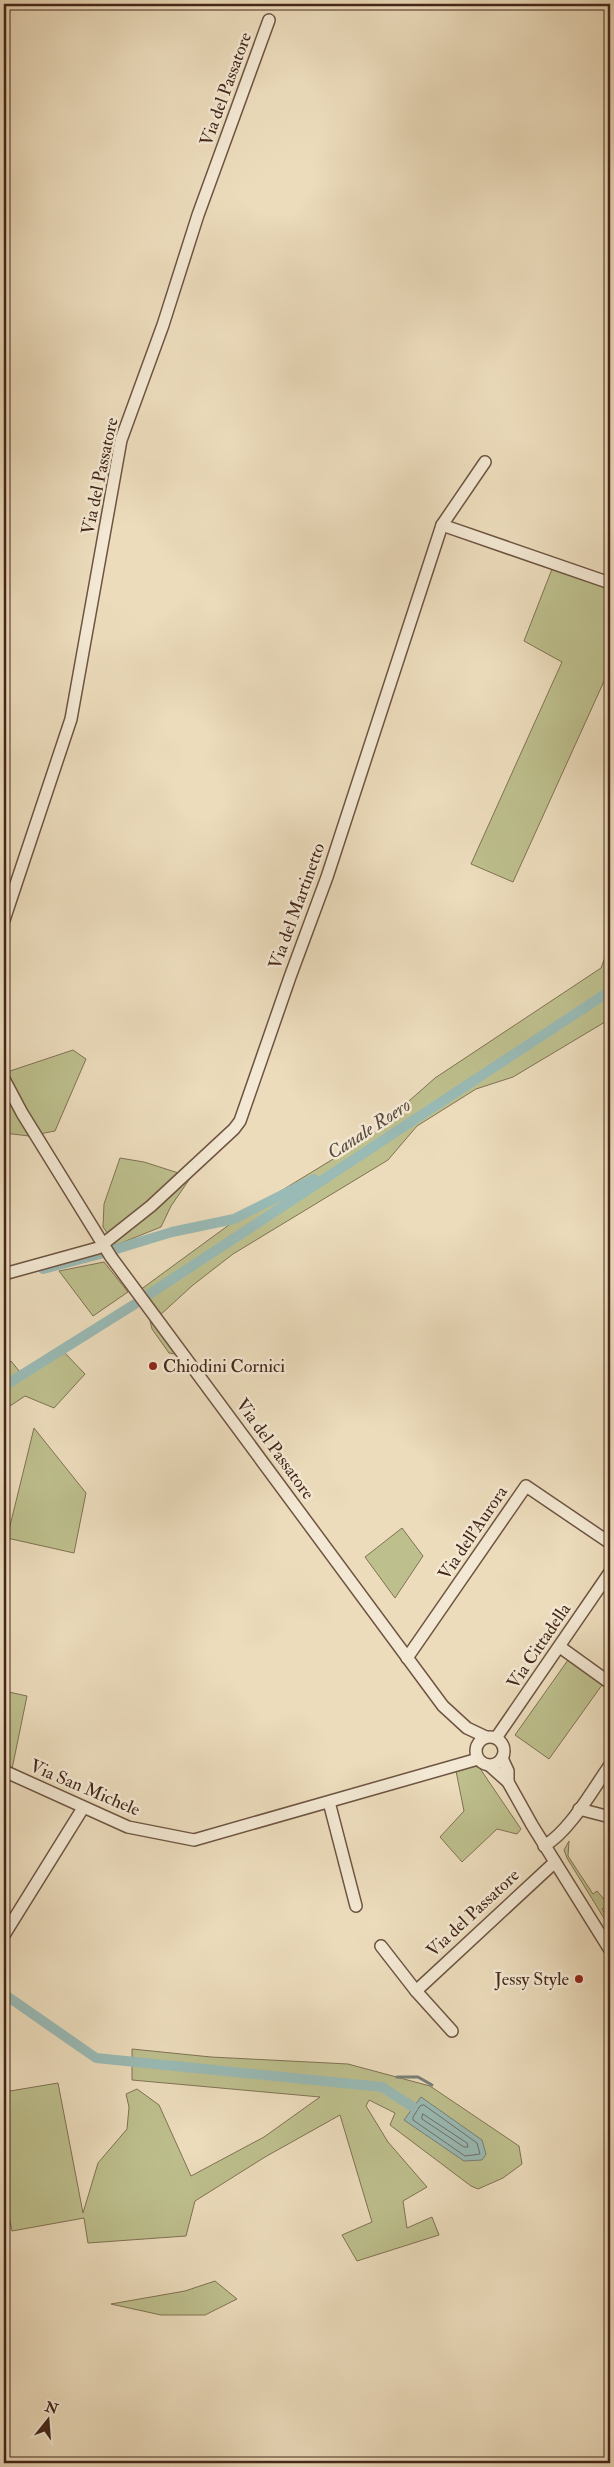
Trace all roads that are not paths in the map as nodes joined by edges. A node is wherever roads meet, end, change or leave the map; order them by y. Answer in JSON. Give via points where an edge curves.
{"nodes":[{"id":1,"x":269,"y":20,"type":"dead end"},
{"id":2,"x":485,"y":462,"type":"dead end"},
{"id":3,"x":442,"y":525,"type":"junction"},
{"id":4,"x":610,"y":583,"type":"edge"},
{"id":5,"x":4,"y":920,"type":"edge"},
{"id":6,"x":4,"y":1079,"type":"edge"},
{"id":7,"x":103,"y":1245,"type":"junction"},
{"id":8,"x":4,"y":1274,"type":"edge"},
{"id":9,"x":610,"y":1543,"type":"edge"},
{"id":10,"x":610,"y":1572,"type":"edge"},
{"id":11,"x":560,"y":1647,"type":"junction"},
{"id":12,"x":407,"y":1658,"type":"junction"},
{"id":13,"x":610,"y":1683,"type":"edge"},
{"id":14,"x":467,"y":1728,"type":"junction"},
{"id":15,"x":491,"y":1738,"type":"junction"},
{"id":16,"x":477,"y":1754,"type":"junction"},
{"id":17,"x":502,"y":1758,"type":"junction"},
{"id":18,"x":610,"y":1765,"type":"edge"},
{"id":19,"x":490,"y":1766,"type":"junction"},
{"id":20,"x":4,"y":1771,"type":"edge"},
{"id":21,"x":508,"y":1782,"type":"junction"},
{"id":22,"x":329,"y":1802,"type":"junction"},
{"id":23,"x":83,"y":1808,"type":"junction"},
{"id":24,"x":579,"y":1809,"type":"junction"},
{"id":25,"x":610,"y":1817,"type":"edge"},
{"id":26,"x":544,"y":1846,"type":"junction"},
{"id":27,"x":555,"y":1862,"type":"junction"},
{"id":28,"x":356,"y":1906,"type":"dead end"},
{"id":29,"x":4,"y":1935,"type":"edge"},
{"id":30,"x":381,"y":1946,"type":"dead end"},
{"id":31,"x":610,"y":1950,"type":"edge"},
{"id":32,"x":416,"y":1991,"type":"junction"},
{"id":33,"x":452,"y":2031,"type":"dead end"}],
"edges":[{"from":1,"to":5,"type":"street","name":"Via del Passatore","via":[[198,215],[122,440],[71,719]]},
{"from":2,"to":3,"type":"street","name":"Via del Martinetto"},
{"from":3,"to":4,"type":"street"},
{"from":3,"to":7,"type":"street","name":"Via del Martinetto","via":[[327,877],[240,1120],[234,1130],[151,1206]]},
{"from":6,"to":7,"type":"street","name":"Via del Passatore"},
{"from":7,"to":8,"type":"street"},
{"from":7,"to":12,"type":"street","name":"Via del Passatore"},
{"from":9,"to":12,"type":"street","name":"Via dell'Aurora","via":[[526,1486]]},
{"from":10,"to":11,"type":"street","name":"Via Cittadella"},
{"from":11,"to":13,"type":"street"},
{"from":11,"to":15,"type":"street","name":"Via Cittadella"},
{"from":12,"to":14,"type":"street","name":"Via del Passatore","via":[[443,1706]]},
{"from":14,"to":15,"type":"street","name":"Via del Passatore"},
{"from":14,"to":16,"type":"street","name":"Via del Passatore"},
{"from":15,"to":16,"type":"street","via":[[479,1742]]},
{"from":15,"to":17,"type":"street","via":[[503,1744]]},
{"from":16,"to":19,"type":"street"},
{"from":16,"to":22,"type":"street","name":"Via San Michele"},
{"from":17,"to":19,"type":"street"},
{"from":17,"to":21,"type":"street","via":[[508,1771]]},
{"from":18,"to":24,"type":"street"},
{"from":19,"to":21,"type":"street"},
{"from":20,"to":23,"type":"street","name":"Via San Michele"},
{"from":21,"to":26,"type":"street"},
{"from":22,"to":23,"type":"street","name":"Via San Michele","via":[[194,1840],[128,1827]]},
{"from":22,"to":28,"type":"street"},
{"from":23,"to":29,"type":"street"},
{"from":24,"to":25,"type":"street"},
{"from":24,"to":26,"type":"street"},
{"from":26,"to":27,"type":"street"},
{"from":27,"to":31,"type":"street"},
{"from":27,"to":32,"type":"street","name":"Via del Passatore"},
{"from":30,"to":32,"type":"street"},
{"from":32,"to":33,"type":"street"}]}
